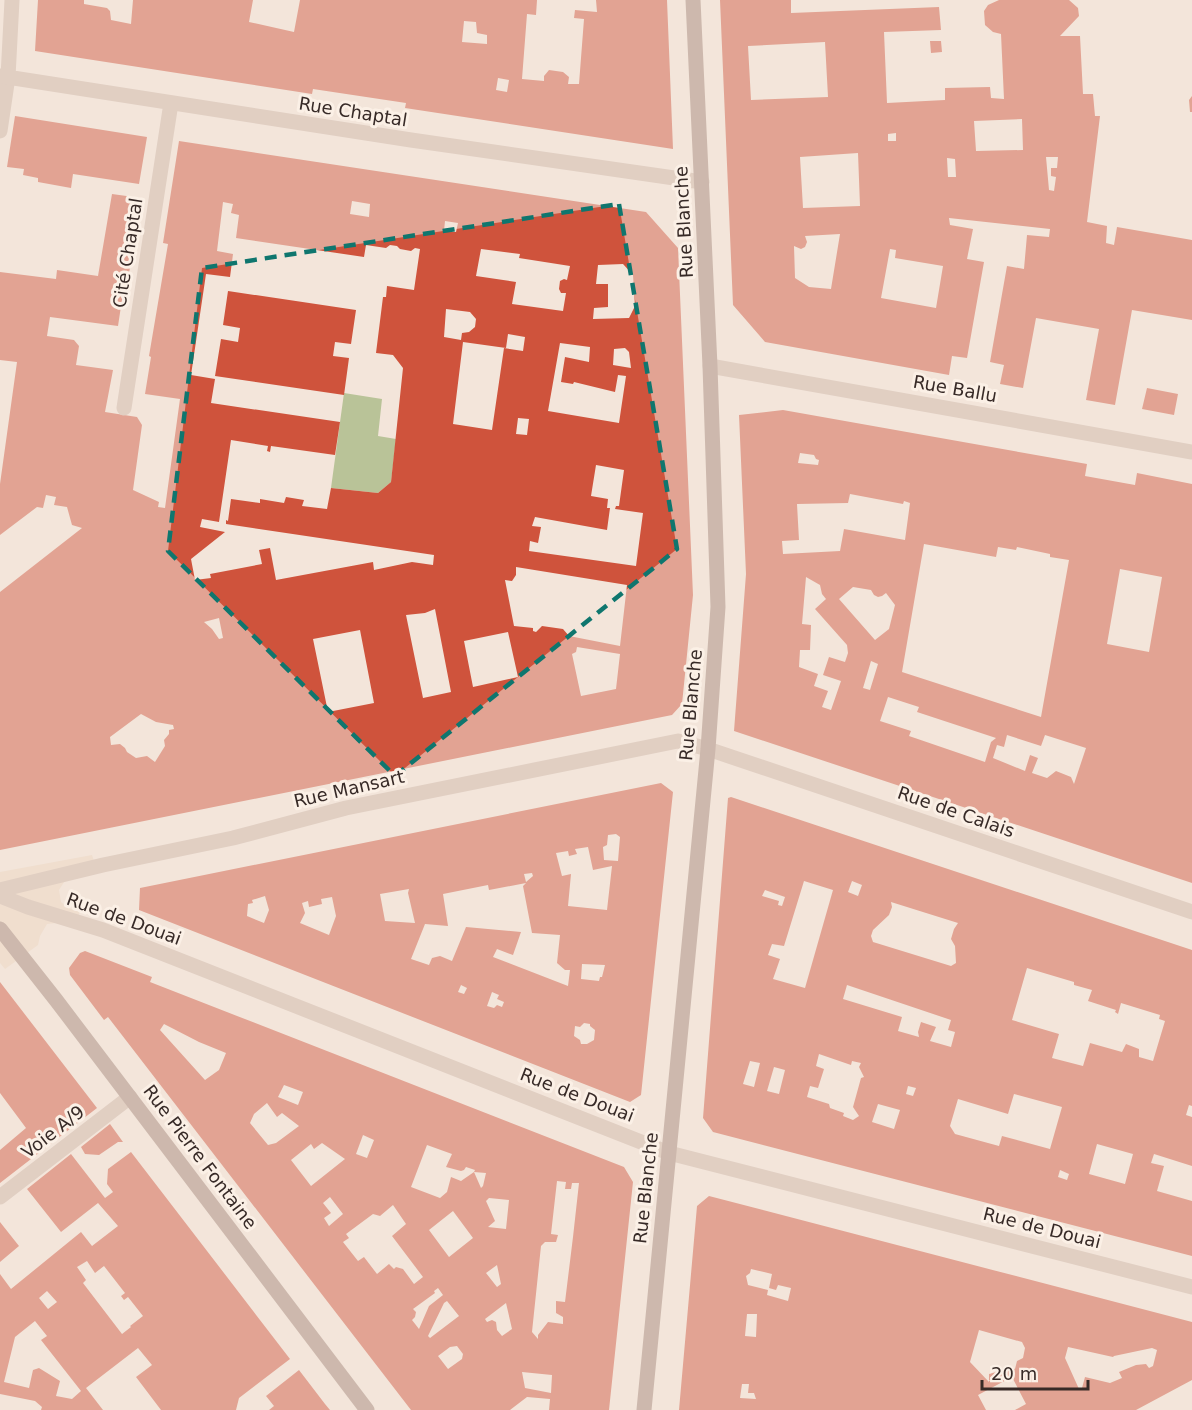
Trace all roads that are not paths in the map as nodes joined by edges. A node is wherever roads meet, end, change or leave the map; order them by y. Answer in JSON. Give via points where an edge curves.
{"nodes":[{"id":1,"x":12,"y":0,"type":"edge"},
{"id":2,"x":693,"y":0,"type":"edge"},
{"id":3,"x":4,"y":76,"type":"edge"},
{"id":4,"x":171,"y":104,"type":"junction"},
{"id":5,"x":0,"y":131,"type":"edge"},
{"id":6,"x":702,"y":182,"type":"junction"},
{"id":7,"x":710,"y":366,"type":"junction"},
{"id":8,"x":124,"y":408,"type":"dead end"},
{"id":9,"x":1192,"y":452,"type":"edge"},
{"id":10,"x":708,"y":749,"type":"junction"},
{"id":11,"x":0,"y":890,"type":"edge"},
{"id":12,"x":0,"y":896,"type":"edge"},
{"id":13,"x":1192,"y":912,"type":"edge"},
{"id":14,"x":0,"y":929,"type":"edge"},
{"id":15,"x":130,"y":1097,"type":"junction"},
{"id":16,"x":669,"y":1153,"type":"junction"},
{"id":17,"x":0,"y":1197,"type":"edge"},
{"id":18,"x":1192,"y":1287,"type":"edge"},
{"id":19,"x":367,"y":1410,"type":"edge"},
{"id":20,"x":644,"y":1410,"type":"edge"}],
"edges":[{"from":1,"to":3,"type":"street"},
{"from":2,"to":6,"type":"street","name":"Rue Blanche"},
{"from":3,"to":4,"type":"street","name":"Rue Chaptal"},
{"from":3,"to":5,"type":"street"},
{"from":4,"to":6,"type":"street","name":"Rue Chaptal"},
{"from":4,"to":8,"type":"street","name":"Cité Chaptal"},
{"from":6,"to":7,"type":"street","name":"Rue Blanche"},
{"from":7,"to":9,"type":"street","name":"Rue Ballu"},
{"from":7,"to":10,"type":"street","name":"Rue Blanche","via":[[718,607]]},
{"from":10,"to":11,"type":"street","name":"Rue Mansart","via":[[678,741],[346,808],[233,838]]},
{"from":10,"to":13,"type":"street","name":"Rue de Calais"},
{"from":10,"to":16,"type":"street","name":"Rue Blanche"},
{"from":12,"to":16,"type":"street","name":"Rue de Douai","via":[[103,930]]},
{"from":14,"to":15,"type":"street","name":"Rue Pierre Fontaine"},
{"from":15,"to":17,"type":"street","name":"Voie A/9"},
{"from":15,"to":19,"type":"street","name":"Rue Pierre Fontaine"},
{"from":16,"to":18,"type":"street","name":"Rue de Douai"},
{"from":16,"to":20,"type":"street","name":"Rue Blanche"}]}
